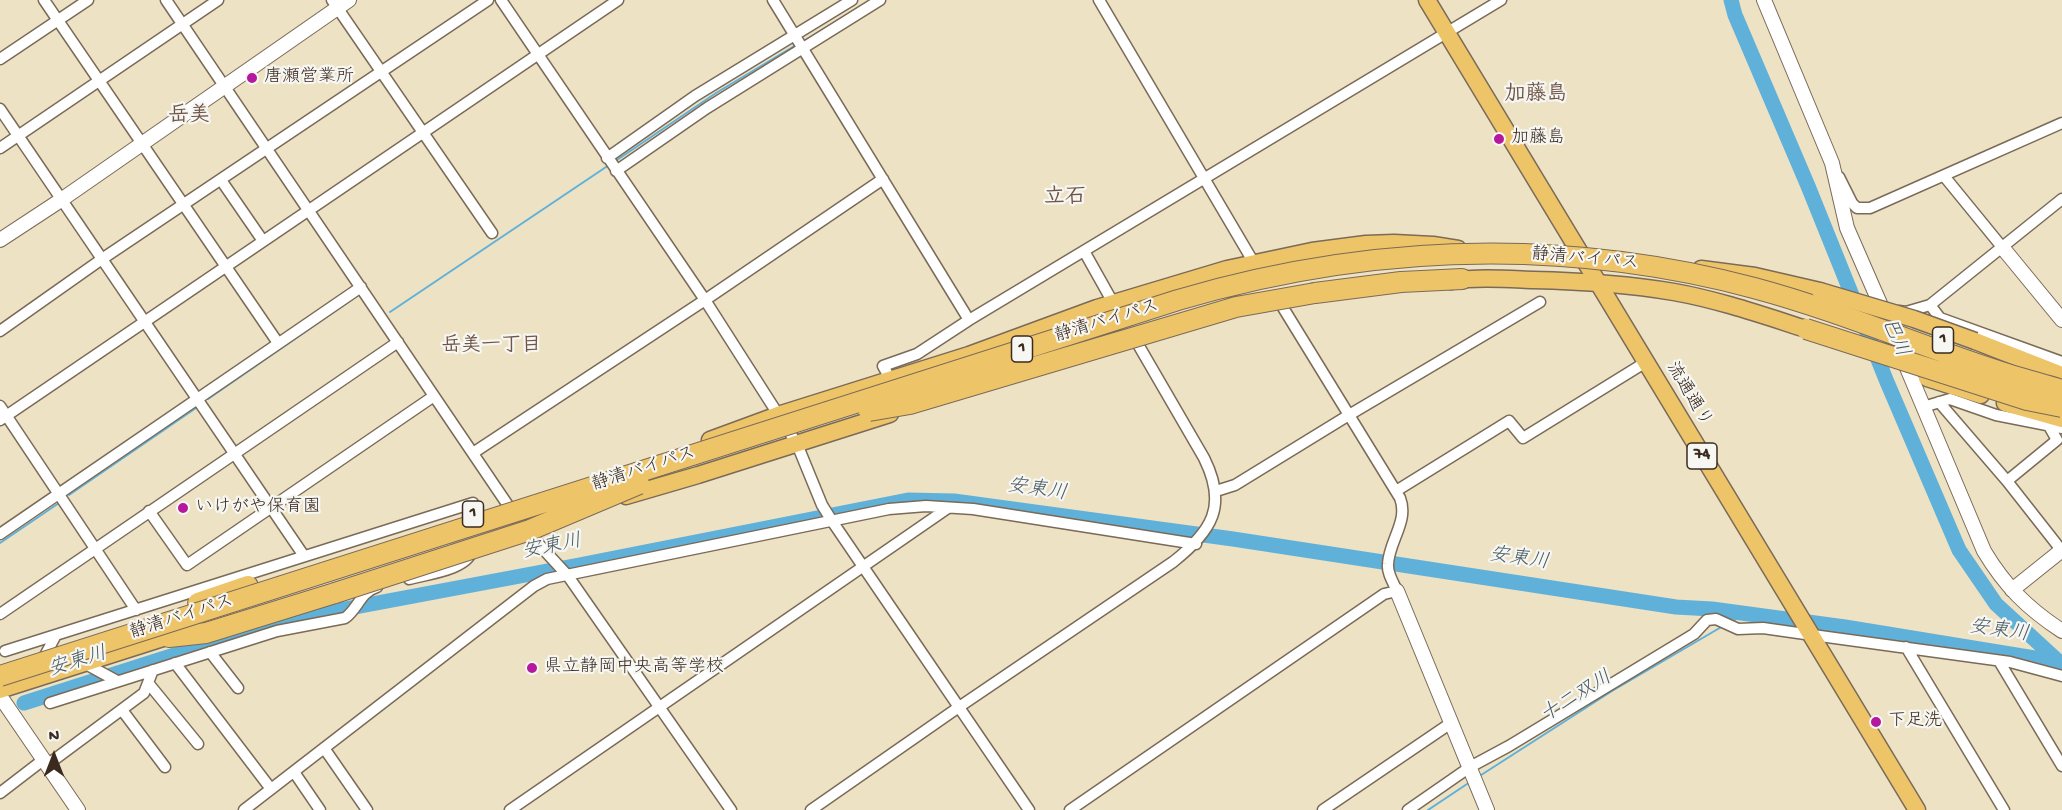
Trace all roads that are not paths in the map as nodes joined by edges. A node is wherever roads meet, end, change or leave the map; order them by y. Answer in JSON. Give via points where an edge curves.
{"nodes":[{"id":1,"x":44,"y":0,"type":"edge"},
{"id":2,"x":88,"y":0,"type":"edge"},
{"id":3,"x":166,"y":0,"type":"edge"},
{"id":4,"x":218,"y":0,"type":"edge"},
{"id":5,"x":488,"y":0,"type":"edge"},
{"id":6,"x":501,"y":0,"type":"edge"},
{"id":7,"x":618,"y":0,"type":"edge"},
{"id":8,"x":773,"y":0,"type":"edge"},
{"id":9,"x":852,"y":0,"type":"edge"},
{"id":10,"x":880,"y":0,"type":"edge"},
{"id":11,"x":1099,"y":0,"type":"edge"},
{"id":12,"x":1427,"y":0,"type":"edge"},
{"id":13,"x":1501,"y":0,"type":"edge"},
{"id":14,"x":1764,"y":0,"type":"edge"},
{"id":15,"x":339,"y":3,"type":"edge"},
{"id":16,"x":58,"y":20,"type":"junction"},
{"id":17,"x":182,"y":24,"type":"junction"},
{"id":18,"x":1446,"y":33,"type":"junction"},
{"id":19,"x":794,"y":34,"type":"junction"},
{"id":20,"x":802,"y":47,"type":"junction"},
{"id":21,"x":539,"y":54,"type":"junction"},
{"id":22,"x":0,"y":59,"type":"edge"},
{"id":23,"x":382,"y":71,"type":"junction"},
{"id":24,"x":100,"y":81,"type":"junction"},
{"id":25,"x":224,"y":86,"type":"junction"},
{"id":26,"x":0,"y":109,"type":"edge"},
{"id":27,"x":2062,"y":123,"type":"edge"},
{"id":28,"x":423,"y":131,"type":"junction"},
{"id":29,"x":18,"y":136,"type":"junction"},
{"id":30,"x":142,"y":143,"type":"junction"},
{"id":31,"x":0,"y":148,"type":"edge"},
{"id":32,"x":268,"y":148,"type":"junction"},
{"id":33,"x":607,"y":158,"type":"junction"},
{"id":34,"x":1833,"y":163,"type":"junction"},
{"id":35,"x":616,"y":171,"type":"junction"},
{"id":36,"x":1944,"y":176,"type":"junction"},
{"id":37,"x":882,"y":179,"type":"junction"},
{"id":38,"x":1204,"y":179,"type":"junction"},
{"id":39,"x":221,"y":180,"type":"junction"},
{"id":40,"x":2062,"y":199,"type":"edge"},
{"id":41,"x":61,"y":200,"type":"junction"},
{"id":42,"x":184,"y":204,"type":"junction"},
{"id":43,"x":308,"y":210,"type":"junction"},
{"id":44,"x":492,"y":233,"type":"dead end"},
{"id":45,"x":0,"y":240,"type":"edge"},
{"id":46,"x":263,"y":241,"type":"junction"},
{"id":47,"x":2002,"y":246,"type":"junction"},
{"id":48,"x":1084,"y":251,"type":"junction"},
{"id":49,"x":1470,"y":251,"type":"junction"},
{"id":50,"x":1580,"y":254,"type":"junction"},
{"id":51,"x":102,"y":260,"type":"junction"},
{"id":52,"x":1254,"y":263,"type":"junction"},
{"id":53,"x":226,"y":267,"type":"junction"},
{"id":54,"x":1462,"y":279,"type":"junction"},
{"id":55,"x":1597,"y":282,"type":"junction"},
{"id":56,"x":361,"y":287,"type":"junction"},
{"id":57,"x":1822,"y":294,"type":"junction"},
{"id":58,"x":705,"y":300,"type":"junction"},
{"id":59,"x":1540,"y":302,"type":"dead end"},
{"id":60,"x":1113,"y":303,"type":"junction"},
{"id":61,"x":1930,"y":305,"type":"junction"},
{"id":62,"x":1282,"y":306,"type":"junction"},
{"id":63,"x":1883,"y":311,"type":"junction"},
{"id":64,"x":969,"y":320,"type":"junction"},
{"id":65,"x":2062,"y":320,"type":"edge"},
{"id":66,"x":144,"y":321,"type":"junction"},
{"id":67,"x":1806,"y":329,"type":"junction"},
{"id":68,"x":0,"y":331,"type":"edge"},
{"id":69,"x":398,"y":342,"type":"junction"},
{"id":70,"x":278,"y":343,"type":"junction"},
{"id":71,"x":1138,"y":344,"type":"junction"},
{"id":72,"x":1646,"y":362,"type":"junction"},
{"id":73,"x":2062,"y":362,"type":"edge"},
{"id":74,"x":949,"y":372,"type":"junction"},
{"id":75,"x":2062,"y":375,"type":"edge"},
{"id":76,"x":891,"y":381,"type":"junction"},
{"id":77,"x":2062,"y":385,"type":"edge"},
{"id":78,"x":2062,"y":390,"type":"edge"},
{"id":79,"x":434,"y":396,"type":"junction"},
{"id":80,"x":197,"y":398,"type":"junction"},
{"id":81,"x":2062,"y":401,"type":"edge"},
{"id":82,"x":1939,"y":402,"type":"junction"},
{"id":83,"x":1923,"y":407,"type":"junction"},
{"id":84,"x":2062,"y":407,"type":"edge"},
{"id":85,"x":869,"y":411,"type":"junction"},
{"id":86,"x":2,"y":414,"type":"edge"},
{"id":87,"x":778,"y":415,"type":"junction"},
{"id":88,"x":1349,"y":415,"type":"junction"},
{"id":89,"x":2055,"y":423,"type":"edge"},
{"id":90,"x":2062,"y":428,"type":"edge"},
{"id":91,"x":797,"y":444,"type":"junction"},
{"id":92,"x":702,"y":451,"type":"junction"},
{"id":93,"x":234,"y":453,"type":"junction"},
{"id":94,"x":473,"y":453,"type":"junction"},
{"id":95,"x":2007,"y":481,"type":"junction"},
{"id":96,"x":639,"y":484,"type":"junction"},
{"id":97,"x":1216,"y":491,"type":"junction"},
{"id":98,"x":1396,"y":491,"type":"junction"},
{"id":99,"x":59,"y":495,"type":"junction"},
{"id":100,"x":473,"y":502,"type":"dead end"},
{"id":101,"x":271,"y":507,"type":"junction"},
{"id":102,"x":948,"y":508,"type":"junction"},
{"id":103,"x":511,"y":510,"type":"junction"},
{"id":104,"x":149,"y":511,"type":"junction"},
{"id":105,"x":426,"y":518,"type":"junction"},
{"id":106,"x":832,"y":521,"type":"junction"},
{"id":107,"x":522,"y":526,"type":"junction"},
{"id":108,"x":0,"y":534,"type":"edge"},
{"id":109,"x":439,"y":534,"type":"junction"},
{"id":110,"x":475,"y":539,"type":"junction"},
{"id":111,"x":1196,"y":544,"type":"junction"},
{"id":112,"x":95,"y":548,"type":"junction"},
{"id":113,"x":2062,"y":550,"type":"edge"},
{"id":114,"x":304,"y":556,"type":"junction"},
{"id":115,"x":863,"y":567,"type":"junction"},
{"id":116,"x":568,"y":576,"type":"junction"},
{"id":117,"x":2012,"y":590,"type":"junction"},
{"id":118,"x":1397,"y":591,"type":"junction"},
{"id":119,"x":136,"y":610,"type":"junction"},
{"id":120,"x":0,"y":614,"type":"edge"},
{"id":121,"x":168,"y":629,"type":"junction"},
{"id":122,"x":2062,"y":631,"type":"edge"},
{"id":123,"x":1808,"y":632,"type":"junction"},
{"id":124,"x":56,"y":635,"type":"junction"},
{"id":125,"x":35,"y":642,"type":"junction"},
{"id":126,"x":1906,"y":647,"type":"junction"},
{"id":127,"x":5,"y":651,"type":"dead end"},
{"id":128,"x":210,"y":652,"type":"junction"},
{"id":129,"x":44,"y":657,"type":"junction"},
{"id":130,"x":1999,"y":661,"type":"junction"},
{"id":131,"x":84,"y":663,"type":"junction"},
{"id":132,"x":175,"y":663,"type":"junction"},
{"id":133,"x":153,"y":670,"type":"junction"},
{"id":134,"x":0,"y":675,"type":"edge"},
{"id":135,"x":2062,"y":676,"type":"edge"},
{"id":136,"x":117,"y":681,"type":"junction"},
{"id":137,"x":149,"y":684,"type":"junction"},
{"id":138,"x":238,"y":688,"type":"dead end"},
{"id":139,"x":0,"y":689,"type":"edge"},
{"id":140,"x":0,"y":696,"type":"edge"},
{"id":141,"x":50,"y":703,"type":"dead end"},
{"id":142,"x":658,"y":707,"type":"junction"},
{"id":143,"x":959,"y":707,"type":"junction"},
{"id":144,"x":122,"y":710,"type":"junction"},
{"id":145,"x":1451,"y":723,"type":"junction"},
{"id":146,"x":198,"y":744,"type":"dead end"},
{"id":147,"x":324,"y":748,"type":"junction"},
{"id":148,"x":45,"y":763,"type":"junction"},
{"id":149,"x":2062,"y":766,"type":"edge"},
{"id":150,"x":165,"y":767,"type":"dead end"},
{"id":151,"x":294,"y":772,"type":"junction"},
{"id":152,"x":1473,"y":774,"type":"junction"},
{"id":153,"x":271,"y":789,"type":"junction"},
{"id":154,"x":0,"y":794,"type":"edge"},
{"id":155,"x":249,"y":809,"type":"edge"},
{"id":156,"x":1411,"y":809,"type":"edge"},
{"id":157,"x":78,"y":810,"type":"edge"},
{"id":158,"x":320,"y":810,"type":"edge"},
{"id":159,"x":367,"y":810,"type":"edge"},
{"id":160,"x":510,"y":810,"type":"edge"},
{"id":161,"x":731,"y":810,"type":"edge"},
{"id":162,"x":811,"y":810,"type":"edge"},
{"id":163,"x":1029,"y":810,"type":"edge"},
{"id":164,"x":1070,"y":810,"type":"edge"},
{"id":165,"x":1323,"y":810,"type":"edge"},
{"id":166,"x":1487,"y":810,"type":"edge"},
{"id":167,"x":1917,"y":810,"type":"edge"},
{"id":168,"x":2004,"y":810,"type":"edge"}],
"edges":[{"from":1,"to":16,"type":"street"},
{"from":2,"to":16,"type":"street"},
{"from":3,"to":17,"type":"street"},
{"from":4,"to":17,"type":"street"},
{"from":5,"to":23,"type":"street"},
{"from":6,"to":21,"type":"street"},
{"from":7,"to":21,"type":"street"},
{"from":8,"to":19,"type":"street"},
{"from":9,"to":19,"type":"street"},
{"from":10,"to":20,"type":"street"},
{"from":11,"to":38,"type":"street"},
{"from":12,"to":18,"type":"main road","name":"流通通り","number":"74"},
{"from":13,"to":18,"type":"street"},
{"from":14,"to":34,"type":"street"},
{"from":15,"to":23,"type":"street"},
{"from":15,"to":25,"type":"street"},
{"from":16,"to":22,"type":"street"},
{"from":16,"to":24,"type":"street"},
{"from":17,"to":24,"type":"street"},
{"from":17,"to":25,"type":"street"},
{"from":18,"to":38,"type":"street"},
{"from":18,"to":50,"type":"main road","name":"流通通り","number":"74"},
{"from":19,"to":20,"type":"street"},
{"from":19,"to":33,"type":"street","via":[[695,96]]},
{"from":20,"to":35,"type":"street"},
{"from":20,"to":37,"type":"street"},
{"from":21,"to":28,"type":"street"},
{"from":21,"to":33,"type":"street"},
{"from":23,"to":28,"type":"street"},
{"from":23,"to":32,"type":"street"},
{"from":24,"to":29,"type":"street"},
{"from":24,"to":30,"type":"street"},
{"from":25,"to":30,"type":"street"},
{"from":25,"to":32,"type":"street"},
{"from":26,"to":29,"type":"street"},
{"from":27,"to":36,"type":"street"},
{"from":28,"to":43,"type":"street"},
{"from":28,"to":44,"type":"street"},
{"from":29,"to":31,"type":"street"},
{"from":29,"to":41,"type":"street"},
{"from":30,"to":41,"type":"street"},
{"from":30,"to":42,"type":"street"},
{"from":32,"to":39,"type":"street"},
{"from":32,"to":43,"type":"street"},
{"from":33,"to":35,"type":"street"},
{"from":34,"to":36,"type":"street","via":[[1852,203],[1862,209]]},
{"from":34,"to":63,"type":"street","via":[[1847,228]]},
{"from":35,"to":58,"type":"street"},
{"from":36,"to":47,"type":"street"},
{"from":37,"to":58,"type":"street"},
{"from":37,"to":64,"type":"street"},
{"from":38,"to":48,"type":"street"},
{"from":38,"to":52,"type":"street"},
{"from":39,"to":42,"type":"street"},
{"from":39,"to":46,"type":"street"},
{"from":40,"to":47,"type":"street"},
{"from":41,"to":45,"type":"street"},
{"from":41,"to":51,"type":"street"},
{"from":42,"to":51,"type":"street"},
{"from":42,"to":53,"type":"street"},
{"from":43,"to":46,"type":"street"},
{"from":43,"to":56,"type":"street"},
{"from":46,"to":53,"type":"street"},
{"from":47,"to":61,"type":"street"},
{"from":47,"to":65,"type":"street"},
{"from":48,"to":60,"type":"street"},
{"from":48,"to":64,"type":"street"},
{"from":49,"to":50,"type":"main road","number":"1"},
{"from":49,"to":52,"type":"main road","number":"1","via":[[1432,245],[1366,244]]},
{"from":49,"to":74,"type":"highway","number":"1","bridge":true,"via":[[1396,252],[1229,276],[1054,328]]},
{"from":50,"to":55,"type":"main road","name":"流通通り","number":"74"},
{"from":50,"to":57,"type":"main road","number":"1","via":[[1755,276]]},
{"from":51,"to":66,"type":"street"},
{"from":51,"to":68,"type":"street"},
{"from":52,"to":60,"type":"main road","number":"1"},
{"from":53,"to":66,"type":"street"},
{"from":53,"to":70,"type":"street"},
{"from":54,"to":55,"type":"main road","number":"1"},
{"from":54,"to":62,"type":"main road","number":"1"},
{"from":54,"to":85,"type":"highway","number":"1","bridge":true,"via":[[1401,282],[1236,307],[910,404]]},
{"from":55,"to":67,"type":"main road","number":"1","via":[[1676,292]]},
{"from":55,"to":72,"type":"main road","name":"流通通り","number":"74"},
{"from":56,"to":69,"type":"street"},
{"from":56,"to":70,"type":"street"},
{"from":57,"to":75,"type":"main road","number":"1","bridge":true,"via":[[1914,319]]},
{"from":57,"to":77,"type":"highway","number":"1"},
{"from":58,"to":87,"type":"street"},
{"from":58,"to":94,"type":"street"},
{"from":59,"to":88,"type":"street"},
{"from":60,"to":71,"type":"street"},
{"from":60,"to":76,"type":"main road","number":"1"},
{"from":61,"to":63,"type":"street","via":[[1906,312]]},
{"from":61,"to":73,"type":"street","via":[[1940,318]]},
{"from":62,"to":71,"type":"main road","number":"1"},
{"from":62,"to":88,"type":"street"},
{"from":63,"to":83,"type":"street"},
{"from":64,"to":76,"type":"street","via":[[916,354],[883,366]]},
{"from":66,"to":80,"type":"street"},
{"from":66,"to":86,"type":"street"},
{"from":67,"to":84,"type":"highway","bridge":true,"via":[[2026,400]]},
{"from":67,"to":89,"type":"main road","number":"1","bridge":true,"via":[[1927,378]]},
{"from":69,"to":79,"type":"street"},
{"from":69,"to":93,"type":"street"},
{"from":70,"to":80,"type":"street"},
{"from":71,"to":91,"type":"main road","number":"1","via":[[1049,373],[911,407]]},
{"from":71,"to":97,"type":"street","via":[[1204,458]]},
{"from":72,"to":98,"type":"street","via":[[1522,438],[1509,421]]},
{"from":72,"to":123,"type":"main road","name":"流通通り","number":"74"},
{"from":74,"to":78,"type":"highway","name":"静清バイパス","number":"1","bridge":true,"via":[[1178,300],[1287,273],[1432,254],[1551,254],[1702,275],[1812,305]]},
{"from":74,"to":92,"type":"highway","name":"静清バイパス","number":"1","bridge":true},
{"from":76,"to":87,"type":"main road","number":"1"},
{"from":79,"to":94,"type":"street"},
{"from":79,"to":101,"type":"street"},
{"from":80,"to":93,"type":"street"},
{"from":80,"to":99,"type":"street"},
{"from":81,"to":85,"type":"highway","name":"静清バイパス","number":"1","bridge":true,"via":[[1738,296],[1599,271],[1470,265],[1371,272],[1279,286],[1181,312]]},
{"from":82,"to":83,"type":"street"},
{"from":82,"to":89,"type":"street","via":[[1950,399],[1996,415]]},
{"from":82,"to":95,"type":"street"},
{"from":83,"to":117,"type":"street","via":[[1984,551]]},
{"from":85,"to":96,"type":"highway","name":"静清バイパス","number":"1"},
{"from":86,"to":99,"type":"street"},
{"from":87,"to":91,"type":"street"},
{"from":87,"to":103,"type":"main road","number":"1"},
{"from":88,"to":97,"type":"street","via":[[1235,485]]},
{"from":88,"to":98,"type":"street"},
{"from":89,"to":90,"type":"street"},
{"from":89,"to":95,"type":"street","via":[[2057,440]]},
{"from":91,"to":106,"type":"street"},
{"from":91,"to":107,"type":"main road","number":"1"},
{"from":92,"to":121,"type":"highway","number":"1","bridge":true,"via":[[651,461],[248,586],[197,604]]},
{"from":92,"to":134,"type":"highway","name":"静清バイパス","number":"1","bridge":true},
{"from":93,"to":101,"type":"street"},
{"from":93,"to":104,"type":"street"},
{"from":94,"to":103,"type":"street"},
{"from":95,"to":113,"type":"street"},
{"from":96,"to":121,"type":"highway","number":"1","bridge":true,"via":[[530,530],[207,633]]},
{"from":96,"to":139,"type":"highway","name":"静清バイパス","number":"1","bridge":true},
{"from":97,"to":111,"type":"street","via":[[1215,506]]},
{"from":98,"to":118,"type":"street","via":[[1403,513],[1390,550],[1388,571]]},
{"from":99,"to":108,"type":"street"},
{"from":99,"to":112,"type":"street"},
{"from":100,"to":105,"type":"street"},
{"from":101,"to":104,"type":"street","via":[[187,565]]},
{"from":101,"to":114,"type":"street"},
{"from":102,"to":106,"type":"street","via":[[889,509]]},
{"from":102,"to":111,"type":"street"},
{"from":102,"to":115,"type":"street"},
{"from":103,"to":107,"type":"street"},
{"from":103,"to":109,"type":"main road","number":"1"},
{"from":104,"to":112,"type":"street"},
{"from":105,"to":109,"type":"street"},
{"from":105,"to":114,"type":"street"},
{"from":106,"to":115,"type":"street"},
{"from":106,"to":116,"type":"street"},
{"from":107,"to":110,"type":"main road","number":"1"},
{"from":107,"to":116,"type":"street"},
{"from":109,"to":121,"type":"main road","number":"1"},
{"from":110,"to":121,"type":"main road","number":"1"},
{"from":110,"to":128,"type":"street","via":[[470,556],[458,566],[371,589],[345,618],[277,631]]},
{"from":111,"to":143,"type":"street"},
{"from":112,"to":119,"type":"street"},
{"from":112,"to":120,"type":"street"},
{"from":113,"to":117,"type":"street"},
{"from":114,"to":119,"type":"street"},
{"from":115,"to":142,"type":"street"},
{"from":115,"to":143,"type":"street"},
{"from":116,"to":142,"type":"street"},
{"from":116,"to":147,"type":"street","via":[[547,579],[534,586]]},
{"from":117,"to":122,"type":"street"},
{"from":118,"to":145,"type":"street"},
{"from":118,"to":164,"type":"street","via":[[1384,594]]},
{"from":119,"to":124,"type":"street"},
{"from":121,"to":129,"type":"main road","number":"1"},
{"from":121,"to":131,"type":"main road","number":"1"},
{"from":123,"to":126,"type":"street"},
{"from":123,"to":152,"type":"street","via":[[1738,629],[1716,619],[1707,620],[1694,634],[1509,746]]},
{"from":123,"to":167,"type":"main road","name":"流通通り","number":"74"},
{"from":124,"to":125,"type":"street"},
{"from":124,"to":129,"type":"street"},
{"from":125,"to":127,"type":"street"},
{"from":125,"to":129,"type":"street","via":[[42,646]]},
{"from":126,"to":130,"type":"street"},
{"from":126,"to":168,"type":"street"},
{"from":128,"to":132,"type":"street"},
{"from":128,"to":138,"type":"street"},
{"from":129,"to":134,"type":"main road","number":"1"},
{"from":130,"to":135,"type":"street"},
{"from":130,"to":149,"type":"street"},
{"from":131,"to":136,"type":"street"},
{"from":131,"to":139,"type":"main road","number":"1"},
{"from":132,"to":133,"type":"street"},
{"from":132,"to":153,"type":"street"},
{"from":133,"to":136,"type":"street"},
{"from":133,"to":137,"type":"street"},
{"from":136,"to":141,"type":"street"},
{"from":137,"to":144,"type":"street","via":[[144,693]]},
{"from":137,"to":146,"type":"street"},
{"from":140,"to":148,"type":"street"},
{"from":142,"to":160,"type":"street"},
{"from":142,"to":161,"type":"street"},
{"from":143,"to":162,"type":"street"},
{"from":143,"to":163,"type":"street"},
{"from":144,"to":148,"type":"street"},
{"from":144,"to":150,"type":"street"},
{"from":145,"to":152,"type":"street"},
{"from":145,"to":165,"type":"street"},
{"from":147,"to":151,"type":"street"},
{"from":147,"to":159,"type":"street"},
{"from":148,"to":154,"type":"street"},
{"from":148,"to":157,"type":"street"},
{"from":151,"to":153,"type":"street"},
{"from":151,"to":158,"type":"street"},
{"from":152,"to":156,"type":"street"},
{"from":152,"to":166,"type":"street"},
{"from":153,"to":155,"type":"street"}]}
